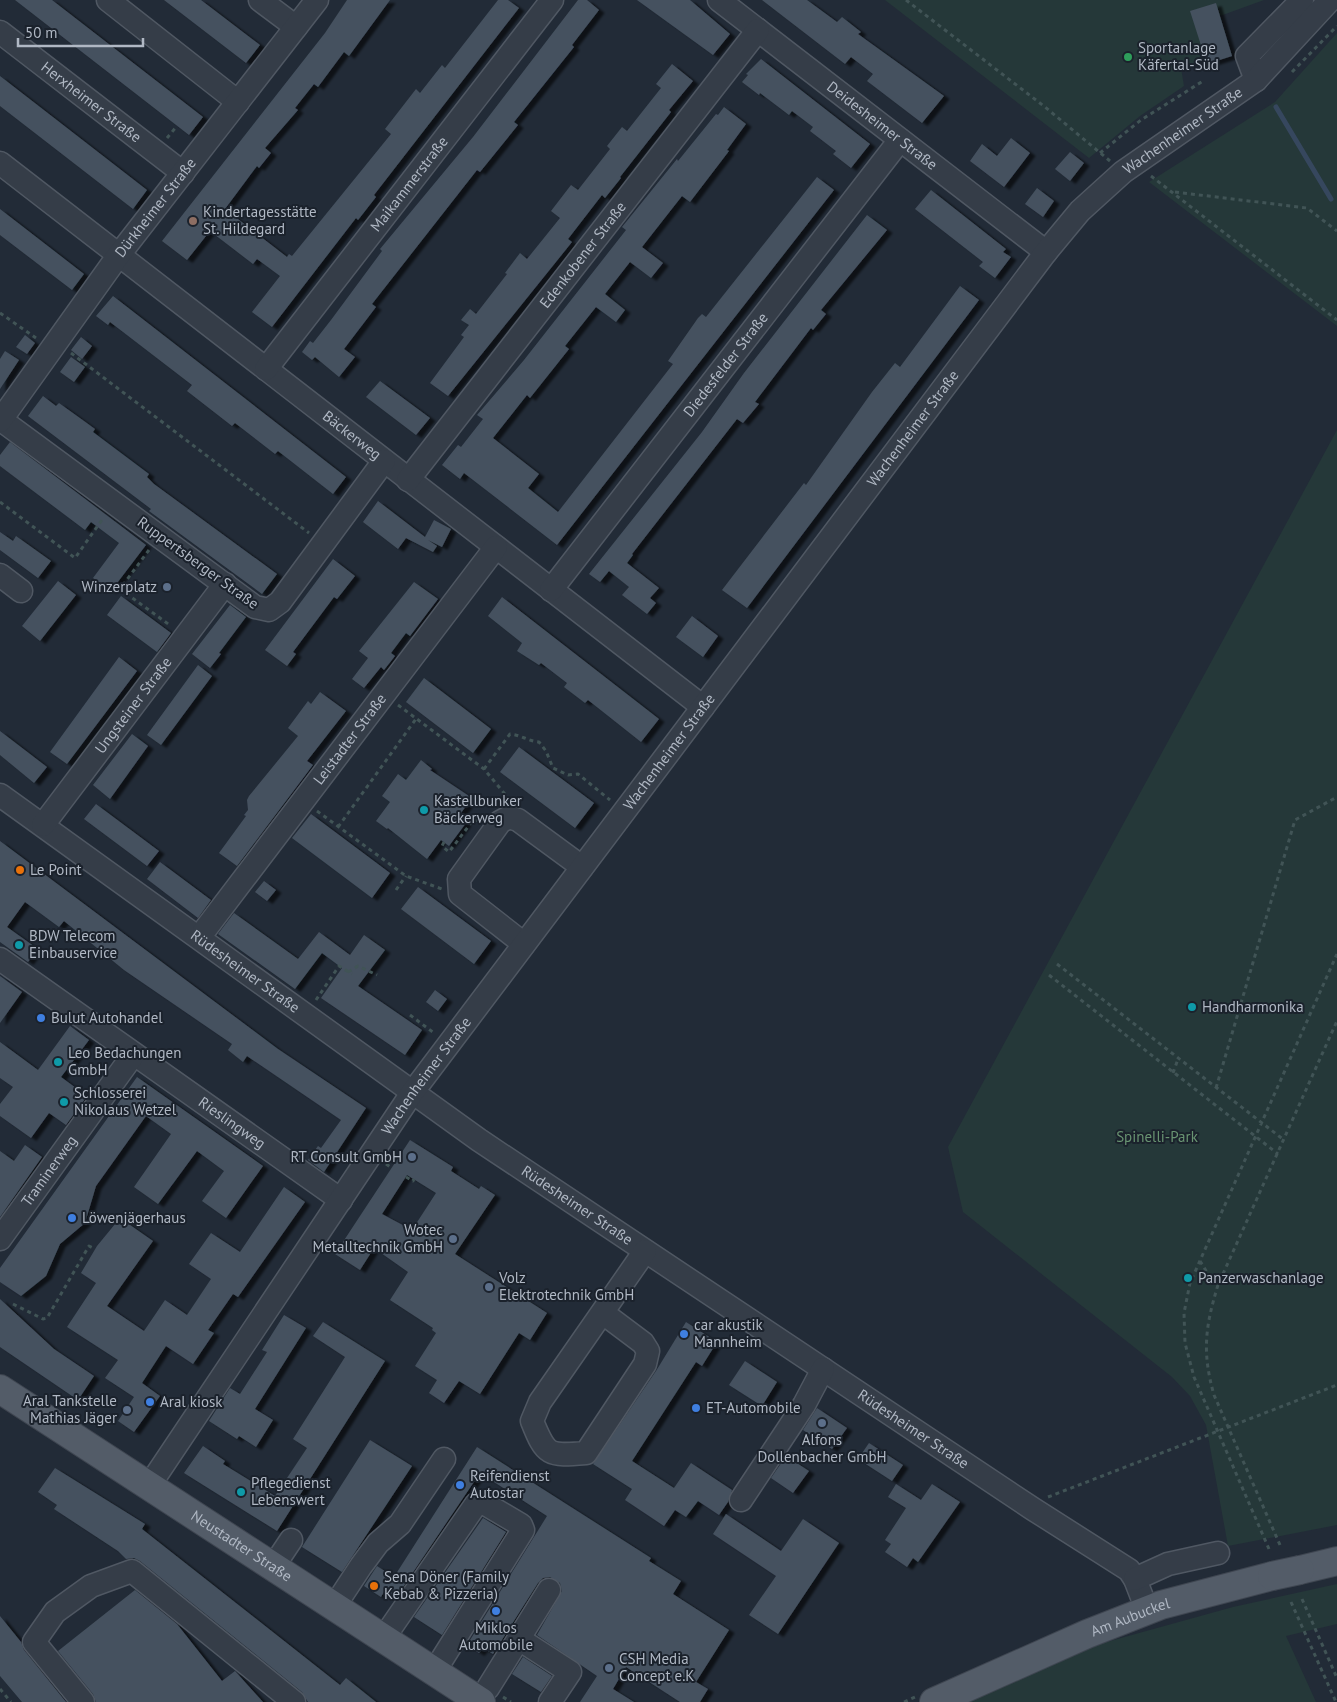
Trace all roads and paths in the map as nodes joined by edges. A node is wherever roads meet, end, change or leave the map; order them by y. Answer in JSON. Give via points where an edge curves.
{"nodes":[{"id":1,"x":108,"y":0,"type":"edge"},
{"id":2,"x":260,"y":0,"type":"edge"},
{"id":3,"x":317,"y":0,"type":"edge"},
{"id":4,"x":552,"y":0,"type":"edge"},
{"id":5,"x":719,"y":0,"type":"edge"},
{"id":6,"x":906,"y":0,"type":"edge"},
{"id":7,"x":1302,"y":0,"type":"edge"},
{"id":8,"x":1330,"y":0,"type":"edge"},
{"id":9,"x":296,"y":27,"type":"junction"},
{"id":10,"x":758,"y":30,"type":"junction"},
{"id":11,"x":0,"y":32,"type":"edge"},
{"id":12,"x":1256,"y":80,"type":"junction"},
{"id":13,"x":1203,"y":81,"type":"dead end"},
{"id":14,"x":238,"y":102,"type":"junction"},
{"id":15,"x":900,"y":140,"type":"junction"},
{"id":16,"x":1100,"y":153,"type":"junction"},
{"id":17,"x":0,"y":163,"type":"edge"},
{"id":18,"x":1123,"y":172,"type":"junction"},
{"id":19,"x":182,"y":173,"type":"junction"},
{"id":20,"x":1337,"y":231,"type":"edge"},
{"id":21,"x":1046,"y":252,"type":"junction"},
{"id":22,"x":118,"y":256,"type":"junction"},
{"id":23,"x":0,"y":313,"type":"edge"},
{"id":24,"x":1337,"y":320,"type":"edge"},
{"id":25,"x":54,"y":345,"type":"junction"},
{"id":26,"x":266,"y":370,"type":"junction"},
{"id":27,"x":0,"y":420,"type":"edge"},
{"id":28,"x":384,"y":461,"type":"junction"},
{"id":29,"x":408,"y":480,"type":"junction"},
{"id":30,"x":0,"y":502,"type":"edge"},
{"id":31,"x":115,"y":503,"type":"junction"},
{"id":32,"x":160,"y":536,"type":"junction"},
{"id":33,"x":323,"y":544,"type":"junction"},
{"id":34,"x":496,"y":547,"type":"junction"},
{"id":35,"x":0,"y":575,"type":"edge"},
{"id":36,"x":225,"y":584,"type":"junction"},
{"id":37,"x":551,"y":590,"type":"junction"},
{"id":38,"x":21,"y":591,"type":"dead end"},
{"id":39,"x":186,"y":638,"type":"junction"},
{"id":40,"x":384,"y":694,"type":"junction"},
{"id":41,"x":703,"y":707,"type":"junction"},
{"id":42,"x":416,"y":719,"type":"junction"},
{"id":43,"x":484,"y":769,"type":"junction"},
{"id":44,"x":1337,"y":797,"type":"edge"},
{"id":45,"x":2,"y":800,"type":"edge"},
{"id":46,"x":303,"y":800,"type":"junction"},
{"id":47,"x":623,"y":813,"type":"junction"},
{"id":48,"x":509,"y":817,"type":"junction"},
{"id":49,"x":474,"y":819,"type":"dead end"},
{"id":50,"x":462,"y":820,"type":"dead end"},
{"id":51,"x":42,"y":826,"type":"junction"},
{"id":52,"x":338,"y":827,"type":"junction"},
{"id":53,"x":582,"y":867,"type":"junction"},
{"id":54,"x":406,"y":876,"type":"junction"},
{"id":55,"x":458,"y":886,"type":"junction"},
{"id":56,"x":396,"y":890,"type":"dead end"},
{"id":57,"x":204,"y":931,"type":"dead end"},
{"id":58,"x":524,"y":944,"type":"junction"},
{"id":59,"x":1337,"y":954,"type":"edge"},
{"id":60,"x":0,"y":959,"type":"edge"},
{"id":61,"x":335,"y":962,"type":"dead end"},
{"id":62,"x":1057,"y":964,"type":"dead end"},
{"id":63,"x":339,"y":966,"type":"junction"},
{"id":64,"x":377,"y":975,"type":"dead end"},
{"id":65,"x":1049,"y":975,"type":"dead end"},
{"id":66,"x":305,"y":1015,"type":"junction"},
{"id":67,"x":410,"y":1015,"type":"dead end"},
{"id":68,"x":1337,"y":1021,"type":"edge"},
{"id":69,"x":448,"y":1044,"type":"junction"},
{"id":70,"x":133,"y":1055,"type":"junction"},
{"id":71,"x":1178,"y":1059,"type":"junction"},
{"id":72,"x":1173,"y":1073,"type":"junction"},
{"id":73,"x":1216,"y":1088,"type":"junction"},
{"id":74,"x":412,"y":1093,"type":"junction"},
{"id":75,"x":1261,"y":1123,"type":"junction"},
{"id":76,"x":1255,"y":1137,"type":"junction"},
{"id":77,"x":1284,"y":1140,"type":"junction"},
{"id":78,"x":1278,"y":1154,"type":"junction"},
{"id":79,"x":406,"y":1177,"type":"dead end"},
{"id":80,"x":414,"y":1179,"type":"dead end"},
{"id":81,"x":341,"y":1200,"type":"junction"},
{"id":82,"x":0,"y":1239,"type":"edge"},
{"id":83,"x":95,"y":1249,"type":"dead end"},
{"id":84,"x":645,"y":1251,"type":"junction"},
{"id":85,"x":1200,"y":1261,"type":"junction"},
{"id":86,"x":1218,"y":1285,"type":"junction"},
{"id":87,"x":13,"y":1304,"type":"dead end"},
{"id":88,"x":603,"y":1313,"type":"junction"},
{"id":89,"x":823,"y":1369,"type":"junction"},
{"id":90,"x":1337,"y":1386,"type":"edge"},
{"id":91,"x":0,"y":1389,"type":"edge"},
{"id":92,"x":1228,"y":1428,"type":"junction"},
{"id":93,"x":1218,"y":1432,"type":"junction"},
{"id":94,"x":444,"y":1459,"type":"dead end"},
{"id":95,"x":149,"y":1486,"type":"junction"},
{"id":96,"x":741,"y":1500,"type":"dead end"},
{"id":97,"x":1033,"y":1509,"type":"junction"},
{"id":98,"x":291,"y":1540,"type":"dead end"},
{"id":99,"x":1280,"y":1546,"type":"dead end"},
{"id":100,"x":1269,"y":1549,"type":"dead end"},
{"id":101,"x":1218,"y":1553,"type":"dead end"},
{"id":102,"x":1337,"y":1561,"type":"edge"},
{"id":103,"x":273,"y":1567,"type":"junction"},
{"id":104,"x":1135,"y":1579,"type":"junction"},
{"id":105,"x":549,"y":1590,"type":"dead end"},
{"id":106,"x":1302,"y":1599,"type":"dead end"},
{"id":107,"x":1292,"y":1602,"type":"dead end"},
{"id":108,"x":334,"y":1607,"type":"junction"},
{"id":109,"x":1148,"y":1610,"type":"junction"},
{"id":110,"x":383,"y":1639,"type":"junction"},
{"id":111,"x":519,"y":1639,"type":"junction"},
{"id":112,"x":434,"y":1672,"type":"junction"},
{"id":113,"x":1337,"y":1678,"type":"edge"},
{"id":114,"x":0,"y":1689,"type":"edge"},
{"id":115,"x":484,"y":1695,"type":"edge"},
{"id":116,"x":11,"y":1702,"type":"edge"},
{"id":117,"x":83,"y":1702,"type":"edge"},
{"id":118,"x":294,"y":1702,"type":"edge"},
{"id":119,"x":550,"y":1702,"type":"edge"},
{"id":120,"x":934,"y":1702,"type":"edge"},
{"id":121,"x":1336,"y":1702,"type":"edge"}],
"edges":[{"from":1,"to":14,"type":"street"},
{"from":2,"to":9,"type":"street"},
{"from":3,"to":9,"type":"street","name":"Dürkheimer Straße"},
{"from":4,"to":26,"type":"street","name":"Maikammerstraße"},
{"from":5,"to":10,"type":"street","name":"Deidesheimer Straße"},
{"from":6,"to":16,"type":"path"},
{"from":7,"to":12,"type":"street","name":"Wachenheimer Straße","via":[[1247,56]]},
{"from":8,"to":12,"type":"street","name":"Wachenheimer Straße"},
{"from":9,"to":14,"type":"street","name":"Dürkheimer Straße"},
{"from":10,"to":15,"type":"street","name":"Deidesheimer Straße"},
{"from":10,"to":29,"type":"street","name":"Edenkobener Straße"},
{"from":11,"to":19,"type":"street","name":"Herxheimer Straße"},
{"from":12,"to":18,"type":"street","name":"Wachenheimer Straße"},
{"from":13,"to":16,"type":"path","via":[[1141,120]]},
{"from":14,"to":19,"type":"street","name":"Dürkheimer Straße"},
{"from":15,"to":21,"type":"street","name":"Deidesheimer Straße"},
{"from":15,"to":37,"type":"street","name":"Diedesfelder Straße"},
{"from":16,"to":18,"type":"path"},
{"from":17,"to":22,"type":"street","name":"Bäckerweg"},
{"from":18,"to":21,"type":"street","name":"Wachenheimer Straße","via":[[1080,211]]},
{"from":19,"to":22,"type":"street","name":"Dürkheimer Straße"},
{"from":20,"to":24,"type":"path","via":[[1307,208],[1174,192]]},
{"from":21,"to":41,"type":"street","name":"Wachenheimer Straße"},
{"from":22,"to":25,"type":"street","name":"Dürkheimer Straße"},
{"from":22,"to":26,"type":"street","name":"Bäckerweg"},
{"from":23,"to":25,"type":"path"},
{"from":25,"to":27,"type":"street","name":"Dürkheimer Straße"},
{"from":25,"to":33,"type":"path"},
{"from":26,"to":28,"type":"street","name":"Bäckerweg"},
{"from":27,"to":31,"type":"street","name":"Ruppertsberger Straße"},
{"from":28,"to":29,"type":"street","name":"Bäckerweg"},
{"from":28,"to":33,"type":"street","name":"Ruppertsberger Straße"},
{"from":29,"to":34,"type":"street","name":"Bäckerweg"},
{"from":30,"to":31,"type":"path","via":[[75,558]]},
{"from":31,"to":32,"type":"street","name":"Ruppertsberger Straße"},
{"from":32,"to":36,"type":"street","name":"Ruppertsberger Straße"},
{"from":32,"to":39,"type":"path","via":[[120,589]]},
{"from":33,"to":36,"type":"street","name":"Ruppertsberger Straße","via":[[280,602],[269,610],[255,607]]},
{"from":34,"to":37,"type":"street","name":"Bäckerweg"},
{"from":34,"to":40,"type":"street","name":"Leistadter Straße"},
{"from":35,"to":38,"type":"street"},
{"from":36,"to":39,"type":"street","name":"Ungsteiner Straße"},
{"from":37,"to":41,"type":"street","name":"Bäckerweg"},
{"from":39,"to":51,"type":"street","name":"Ungsteiner Straße"},
{"from":40,"to":42,"type":"path"},
{"from":40,"to":46,"type":"street","name":"Leistadter Straße"},
{"from":41,"to":47,"type":"street","name":"Wachenheimer Straße"},
{"from":42,"to":43,"type":"path"},
{"from":42,"to":52,"type":"path"},
{"from":43,"to":47,"type":"path","via":[[510,734],[521,735],[529,741],[539,742],[553,768],[568,775],[578,774]]},
{"from":43,"to":48,"type":"path","via":[[509,799]]},
{"from":44,"to":73,"type":"path","via":[[1295,820]]},
{"from":45,"to":51,"type":"street","name":"Rüdesheimer Straße"},
{"from":46,"to":52,"type":"path"},
{"from":46,"to":57,"type":"street","name":"Leistadter Straße"},
{"from":47,"to":53,"type":"street","name":"Wachenheimer Straße"},
{"from":48,"to":53,"type":"street","via":[[518,820]]},
{"from":48,"to":55,"type":"street","via":[[500,822],[459,879]]},
{"from":49,"to":50,"type":"path","via":[[467,814]]},
{"from":51,"to":66,"type":"street","name":"Rüdesheimer Straße"},
{"from":52,"to":54,"type":"path"},
{"from":53,"to":58,"type":"street","name":"Wachenheimer Straße"},
{"from":54,"to":55,"type":"path","via":[[441,890]]},
{"from":54,"to":56,"type":"path"},
{"from":55,"to":58,"type":"street","via":[[460,894]]},
{"from":58,"to":69,"type":"street","name":"Wachenheimer Straße"},
{"from":59,"to":75,"type":"path"},
{"from":60,"to":70,"type":"street","name":"Rieslingweg"},
{"from":61,"to":63,"type":"path"},
{"from":62,"to":71,"type":"path"},
{"from":63,"to":64,"type":"path","via":[[350,973],[358,966]]},
{"from":63,"to":66,"type":"path"},
{"from":65,"to":72,"type":"path"},
{"from":66,"to":74,"type":"street","name":"Rüdesheimer Straße"},
{"from":67,"to":69,"type":"path"},
{"from":68,"to":77,"type":"path"},
{"from":69,"to":74,"type":"street","name":"Wachenheimer Straße"},
{"from":70,"to":81,"type":"street","name":"Rieslingweg"},
{"from":70,"to":82,"type":"street","name":"Traminerweg"},
{"from":71,"to":72,"type":"path"},
{"from":71,"to":73,"type":"path"},
{"from":72,"to":76,"type":"path"},
{"from":73,"to":75,"type":"path"},
{"from":74,"to":81,"type":"street","name":"Wachenheimer Straße"},
{"from":74,"to":84,"type":"street","name":"Rüdesheimer Straße"},
{"from":75,"to":76,"type":"path"},
{"from":75,"to":77,"type":"path"},
{"from":76,"to":78,"type":"path"},
{"from":76,"to":85,"type":"path"},
{"from":77,"to":78,"type":"path"},
{"from":78,"to":86,"type":"path"},
{"from":79,"to":80,"type":"path","via":[[412,1182]]},
{"from":81,"to":95,"type":"street","name":"Wachenheimer Straße"},
{"from":83,"to":87,"type":"path","via":[[89,1246],[47,1318]]},
{"from":84,"to":88,"type":"street"},
{"from":84,"to":89,"type":"street","name":"Rüdesheimer Straße"},
{"from":85,"to":86,"type":"path"},
{"from":85,"to":93,"type":"path","via":[[1190,1283],[1184,1313],[1185,1343],[1194,1377]]},
{"from":86,"to":92,"type":"path","via":[[1205,1341],[1207,1370]]},
{"from":88,"to":88,"type":"street","via":[[540,1402],[532,1421],[542,1446],[549,1452],[560,1455],[586,1453],[645,1364],[648,1351],[643,1343]]},
{"from":89,"to":96,"type":"street"},
{"from":89,"to":97,"type":"street","name":"Rüdesheimer Straße"},
{"from":90,"to":92,"type":"path"},
{"from":91,"to":95,"type":"main road","name":"Neustadter Straße"},
{"from":92,"to":93,"type":"path"},
{"from":92,"to":99,"type":"path"},
{"from":93,"to":97,"type":"path","via":[[1042,1499]]},
{"from":93,"to":100,"type":"path"},
{"from":94,"to":108,"type":"street","via":[[400,1524],[378,1543],[360,1566]]},
{"from":95,"to":103,"type":"main road","name":"Neustadter Straße"},
{"from":97,"to":104,"type":"street","name":"Rüdesheimer Straße","via":[[1119,1562]]},
{"from":98,"to":103,"type":"street"},
{"from":101,"to":104,"type":"street","via":[[1168,1564]]},
{"from":102,"to":109,"type":"main road","name":"Am Aubuckel","bridge":true,"via":[[1188,1596]]},
{"from":103,"to":108,"type":"main road","name":"Neustadter Straße"},
{"from":104,"to":109,"type":"street","name":"Rüdesheimer Straße"},
{"from":105,"to":111,"type":"street"},
{"from":106,"to":113,"type":"path"},
{"from":107,"to":121,"type":"path"},
{"from":108,"to":110,"type":"main road","name":"Neustadter Straße"},
{"from":109,"to":120,"type":"main road","name":"Am Aubuckel"},
{"from":110,"to":112,"type":"main road","name":"Neustadter Straße"},
{"from":110,"to":112,"type":"street","via":[[476,1504],[482,1502],[521,1525],[523,1530]]},
{"from":111,"to":115,"type":"street"},
{"from":111,"to":119,"type":"street","via":[[570,1672]]},
{"from":112,"to":115,"type":"main road","name":"Neustadter Straße"},
{"from":114,"to":116,"type":"path"},
{"from":117,"to":118,"type":"street","via":[[34,1642],[55,1612],[91,1586],[132,1571]]}]}
